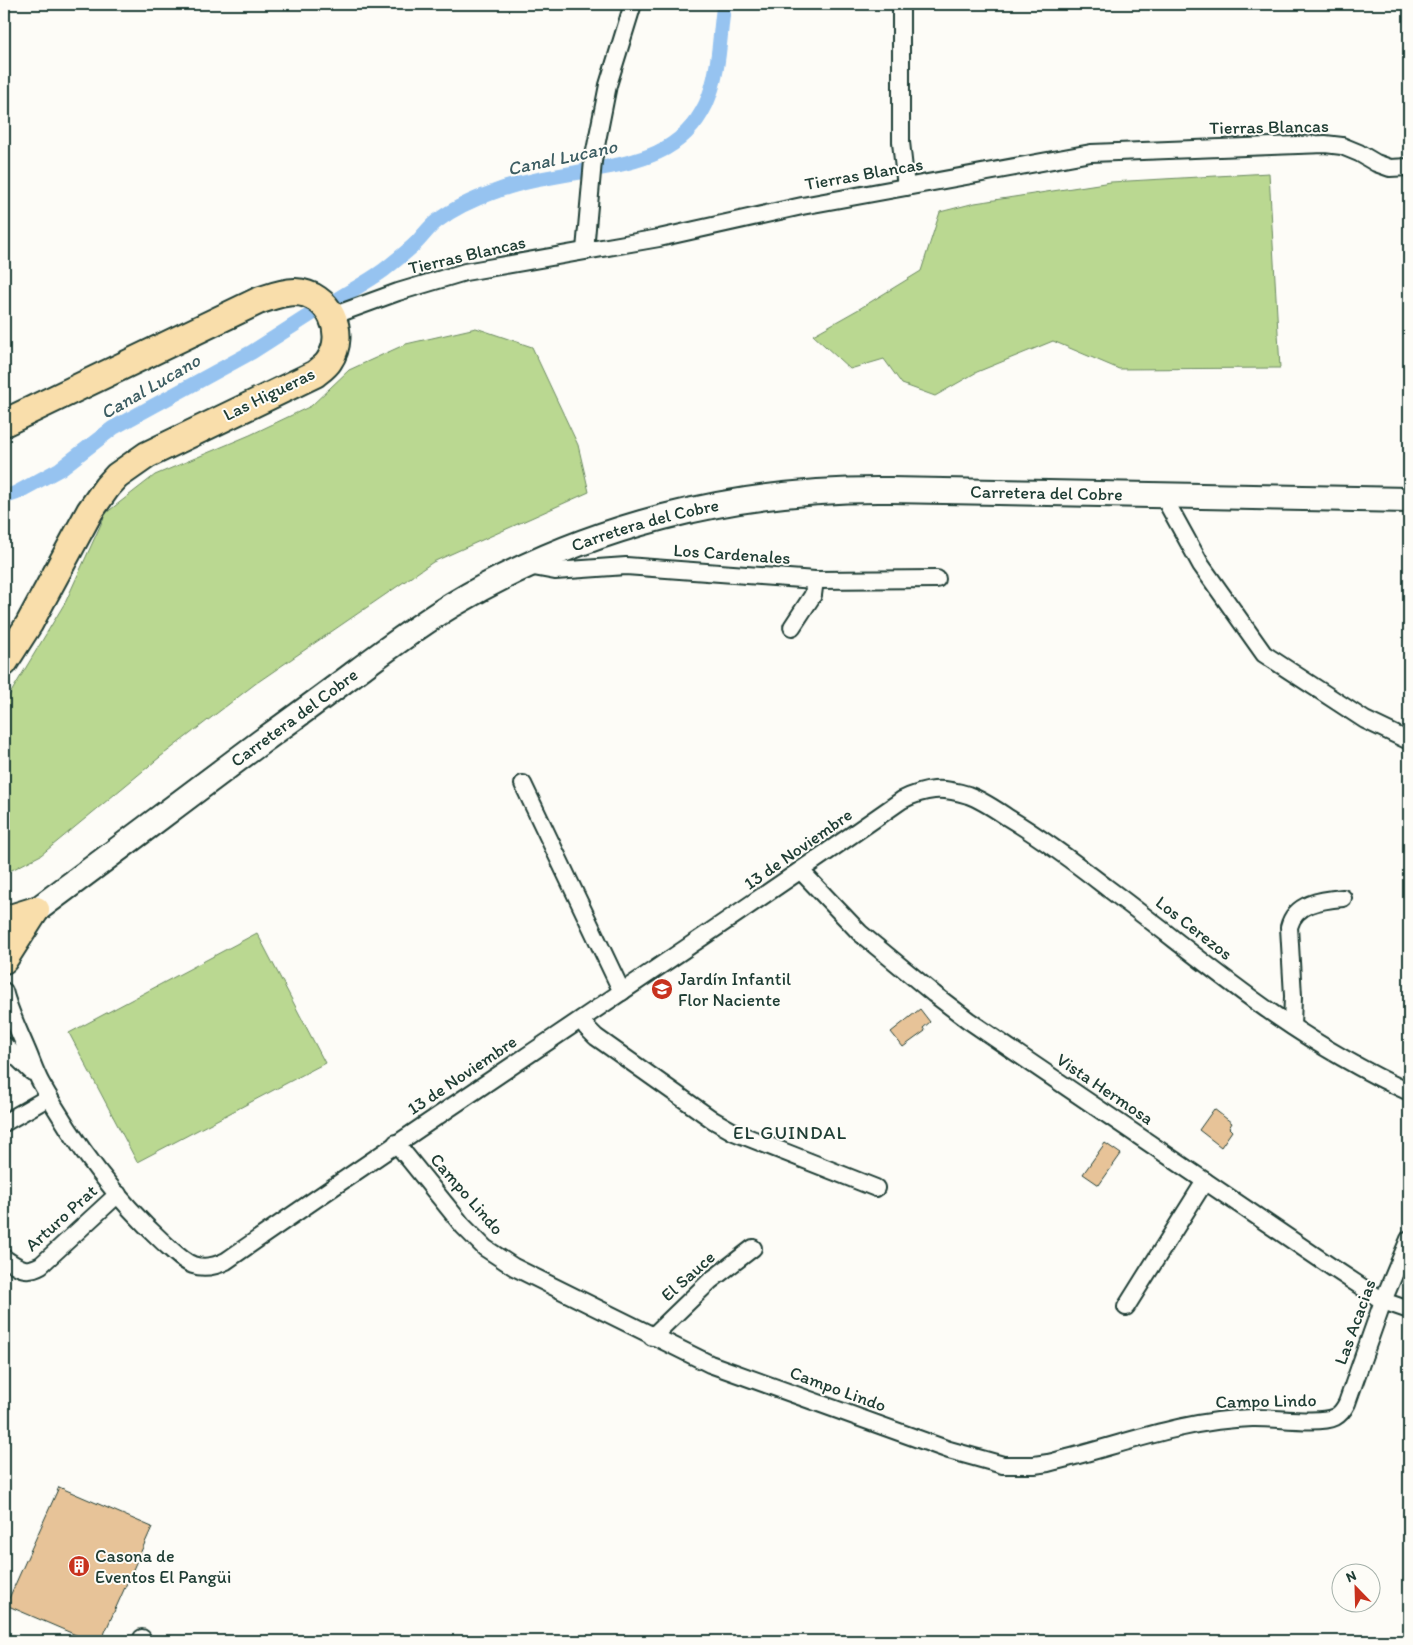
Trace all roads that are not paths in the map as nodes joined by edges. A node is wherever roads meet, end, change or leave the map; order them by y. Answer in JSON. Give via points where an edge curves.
{"nodes":[{"id":1,"x":633,"y":4,"type":"edge"},
{"id":2,"x":901,"y":4,"type":"edge"},
{"id":3,"x":1409,"y":167,"type":"edge"},
{"id":4,"x":906,"y":187,"type":"junction"},
{"id":5,"x":585,"y":250,"type":"junction"},
{"id":6,"x":332,"y":316,"type":"junction"},
{"id":7,"x":4,"y":422,"type":"edge"},
{"id":8,"x":1163,"y":496,"type":"junction"},
{"id":9,"x":1409,"y":500,"type":"edge"},
{"id":10,"x":525,"y":566,"type":"junction"},
{"id":11,"x":937,"y":579,"type":"dead end"},
{"id":12,"x":815,"y":580,"type":"junction"},
{"id":13,"x":792,"y":627,"type":"dead end"},
{"id":14,"x":4,"y":663,"type":"edge"},
{"id":15,"x":1409,"y":741,"type":"edge"},
{"id":16,"x":523,"y":784,"type":"dead end"},
{"id":17,"x":957,"y":792,"type":"joint"},
{"id":18,"x":801,"y":871,"type":"junction"},
{"id":19,"x":1343,"y":898,"type":"dead end"},
{"id":20,"x":36,"y":910,"type":"junction"},
{"id":21,"x":4,"y":920,"type":"edge"},
{"id":22,"x":4,"y":934,"type":"edge"},
{"id":23,"x":4,"y":960,"type":"edge"},
{"id":24,"x":4,"y":991,"type":"edge"},
{"id":25,"x":622,"y":992,"type":"junction"},
{"id":26,"x":582,"y":1019,"type":"junction"},
{"id":27,"x":1292,"y":1026,"type":"junction"},
{"id":28,"x":4,"y":1045,"type":"edge"},
{"id":29,"x":40,"y":1081,"type":"junction"},
{"id":30,"x":1409,"y":1092,"type":"edge"},
{"id":31,"x":50,"y":1096,"type":"junction"},
{"id":32,"x":4,"y":1124,"type":"edge"},
{"id":33,"x":396,"y":1143,"type":"junction"},
{"id":34,"x":1204,"y":1181,"type":"junction"},
{"id":35,"x":876,"y":1188,"type":"dead end"},
{"id":36,"x":118,"y":1194,"type":"junction"},
{"id":37,"x":1409,"y":1239,"type":"edge"},
{"id":38,"x":753,"y":1248,"type":"dead end"},
{"id":39,"x":4,"y":1258,"type":"edge"},
{"id":40,"x":1383,"y":1301,"type":"junction"},
{"id":41,"x":1126,"y":1307,"type":"dead end"},
{"id":42,"x":1409,"y":1310,"type":"edge"},
{"id":43,"x":652,"y":1337,"type":"junction"},
{"id":44,"x":1336,"y":1416,"type":"joint"}],
"edges":[{"from":1,"to":5,"type":"street","via":[[608,85],[593,161]]},
{"from":2,"to":4,"type":"street","via":[[901,142]]},
{"from":3,"to":4,"type":"street","name":"Tierras Blancas","via":[[1390,168],[1342,146],[1274,145],[1091,153]]},
{"from":4,"to":5,"type":"street","name":"Tierras Blancas"},
{"from":5,"to":6,"type":"street","name":"Tierras Blancas","via":[[465,272]]},
{"from":6,"to":7,"type":"main road","via":[[314,297],[296,292],[278,295]]},
{"from":6,"to":14,"type":"main road","name":"Las Higueras","via":[[336,344],[323,368],[147,455],[124,470],[107,487],[90,511],[29,624]]},
{"from":8,"to":9,"type":"main road","name":"Carretera del Cobre"},
{"from":8,"to":10,"type":"main road","name":"Carretera del Cobre","via":[[863,489],[784,494],[655,518]]},
{"from":8,"to":15,"type":"street","via":[[1201,565],[1264,654],[1365,720]]},
{"from":10,"to":12,"type":"street","name":"Los Cardenales","via":[[555,571],[626,566]]},
{"from":10,"to":20,"type":"main road","name":"Carretera del Cobre","via":[[476,591],[406,635]]},
{"from":11,"to":12,"type":"street","name":"Los Cardenales"},
{"from":12,"to":13,"type":"street","via":[[812,595]]},
{"from":16,"to":25,"type":"street"},
{"from":17,"to":18,"type":"street","name":"13 de Noviembre","via":[[932,790],[914,794]]},
{"from":17,"to":27,"type":"street","name":"Los Cerezos","via":[[983,802],[1024,827]]},
{"from":18,"to":25,"type":"street","name":"13 de Noviembre"},
{"from":18,"to":34,"type":"street","name":"Vista Hermosa","via":[[860,933],[904,971],[968,1020]]},
{"from":19,"to":27,"type":"street","via":[[1315,902],[1291,918]]},
{"from":20,"to":21,"type":"main road"},
{"from":20,"to":22,"type":"main road","name":"Carretera del Cobre"},
{"from":20,"to":23,"type":"main road"},
{"from":24,"to":29,"type":"street","name":"13 de Noviembre"},
{"from":25,"to":26,"type":"street","name":"13 de Noviembre"},
{"from":26,"to":33,"type":"street","name":"13 de Noviembre"},
{"from":26,"to":35,"type":"street","via":[[596,1037],[713,1120],[734,1132]]},
{"from":27,"to":30,"type":"street","name":"Los Cerezos"},
{"from":28,"to":29,"type":"street","name":"13 de Noviembre"},
{"from":29,"to":31,"type":"street","name":"13 de Noviembre"},
{"from":31,"to":32,"type":"street"},
{"from":31,"to":36,"type":"street","name":"13 de Noviembre","via":[[87,1154]]},
{"from":33,"to":36,"type":"street","name":"13 de Noviembre","via":[[226,1261],[211,1267],[196,1266],[183,1259]]},
{"from":33,"to":43,"type":"street","name":"Campo Lindo","via":[[463,1226],[491,1252],[514,1267]]},
{"from":34,"to":40,"type":"street","name":"Vista Hermosa"},
{"from":34,"to":41,"type":"street"},
{"from":36,"to":39,"type":"street","name":"Arturo Prat","via":[[33,1269],[23,1269]]},
{"from":37,"to":40,"type":"street","name":"Las Acacias"},
{"from":38,"to":43,"type":"street","name":"El Sauce","via":[[710,1281]]},
{"from":40,"to":42,"type":"street","name":"Vista Hermosa"},
{"from":40,"to":44,"type":"street","name":"Las Acacias","via":[[1347,1403]]},
{"from":43,"to":44,"type":"street","name":"Campo Lindo","via":[[717,1367],[949,1450],[1003,1464],[1048,1463],[1201,1423],[1251,1418],[1320,1421]]}]}
